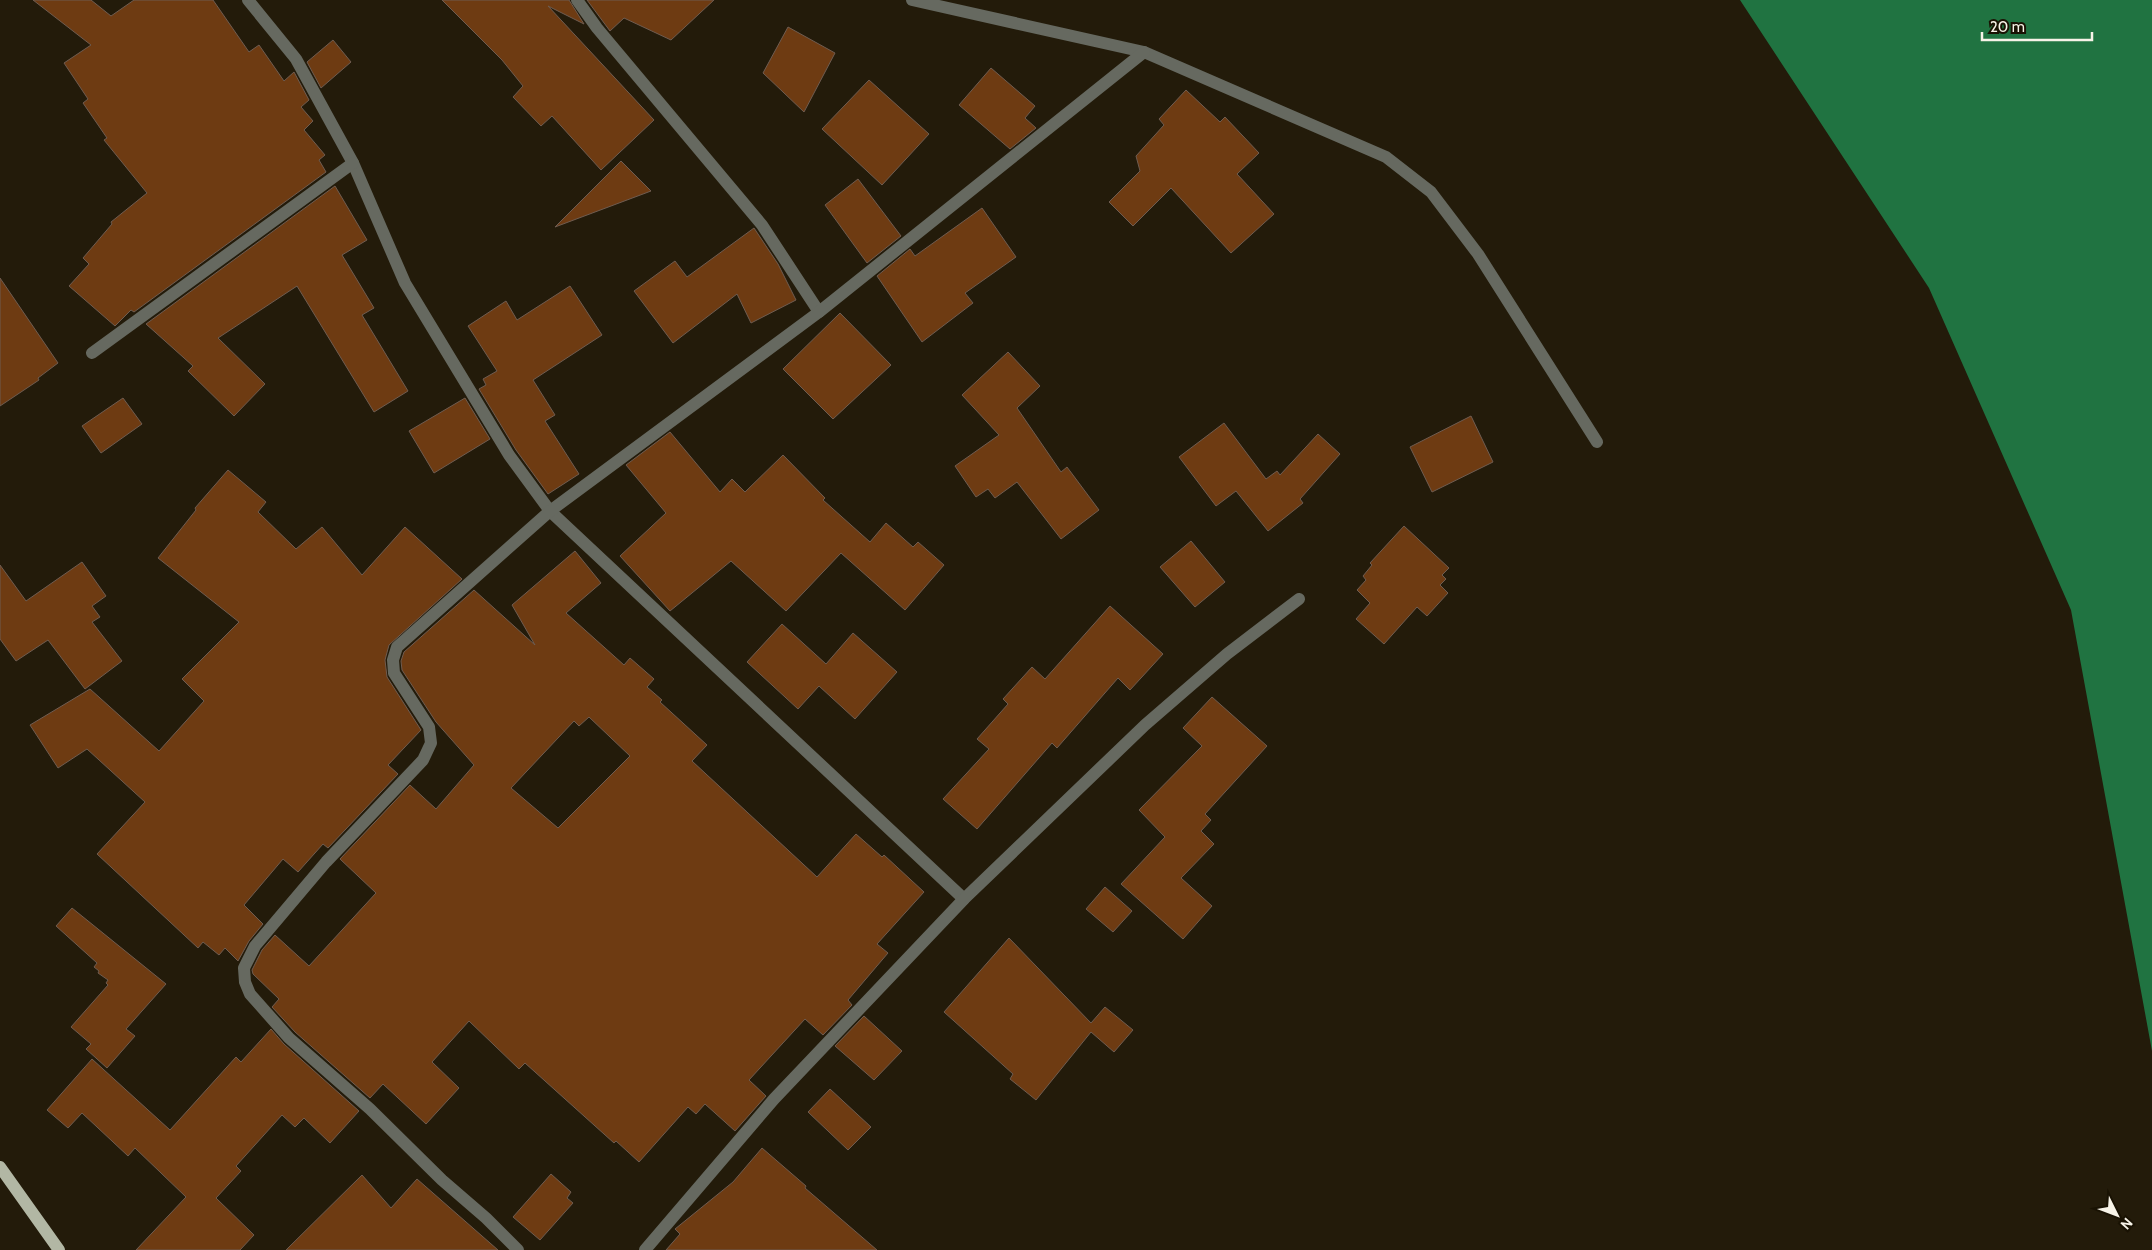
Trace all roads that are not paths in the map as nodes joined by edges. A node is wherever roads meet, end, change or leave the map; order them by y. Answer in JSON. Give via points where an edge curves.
{"nodes":[{"id":1,"x":248,"y":0,"type":"edge"},
{"id":2,"x":577,"y":0,"type":"edge"},
{"id":3,"x":912,"y":0,"type":"edge"},
{"id":4,"x":1144,"y":52,"type":"junction"},
{"id":5,"x":353,"y":163,"type":"junction"},
{"id":6,"x":819,"y":312,"type":"junction"},
{"id":7,"x":92,"y":353,"type":"dead end"},
{"id":8,"x":1597,"y":442,"type":"dead end"},
{"id":9,"x":550,"y":511,"type":"junction"},
{"id":10,"x":1299,"y":599,"type":"dead end"},
{"id":11,"x":964,"y":899,"type":"junction"},
{"id":12,"x":0,"y":1167,"type":"edge"},
{"id":13,"x":59,"y":1250,"type":"edge"},
{"id":14,"x":518,"y":1250,"type":"edge"},
{"id":15,"x":645,"y":1250,"type":"edge"}],
"edges":[{"from":1,"to":5,"type":"street","via":[[296,59]]},
{"from":2,"to":6,"type":"street","via":[[762,225]]},
{"from":3,"to":4,"type":"street"},
{"from":4,"to":6,"type":"street"},
{"from":4,"to":8,"type":"street","via":[[1386,157],[1431,192],[1478,254]]},
{"from":5,"to":7,"type":"street"},
{"from":5,"to":9,"type":"street","via":[[405,283],[509,455]]},
{"from":6,"to":9,"type":"street"},
{"from":9,"to":11,"type":"street"},
{"from":9,"to":14,"type":"street","via":[[397,647],[392,660],[394,673],[429,727],[432,742],[423,760],[326,862],[255,946],[244,968],[250,994],[289,1038],[370,1109]]},
{"from":10,"to":11,"type":"street","via":[[1227,654],[1145,725]]},
{"from":11,"to":15,"type":"street","via":[[774,1100]]},
{"from":12,"to":13,"type":"main road"}]}
